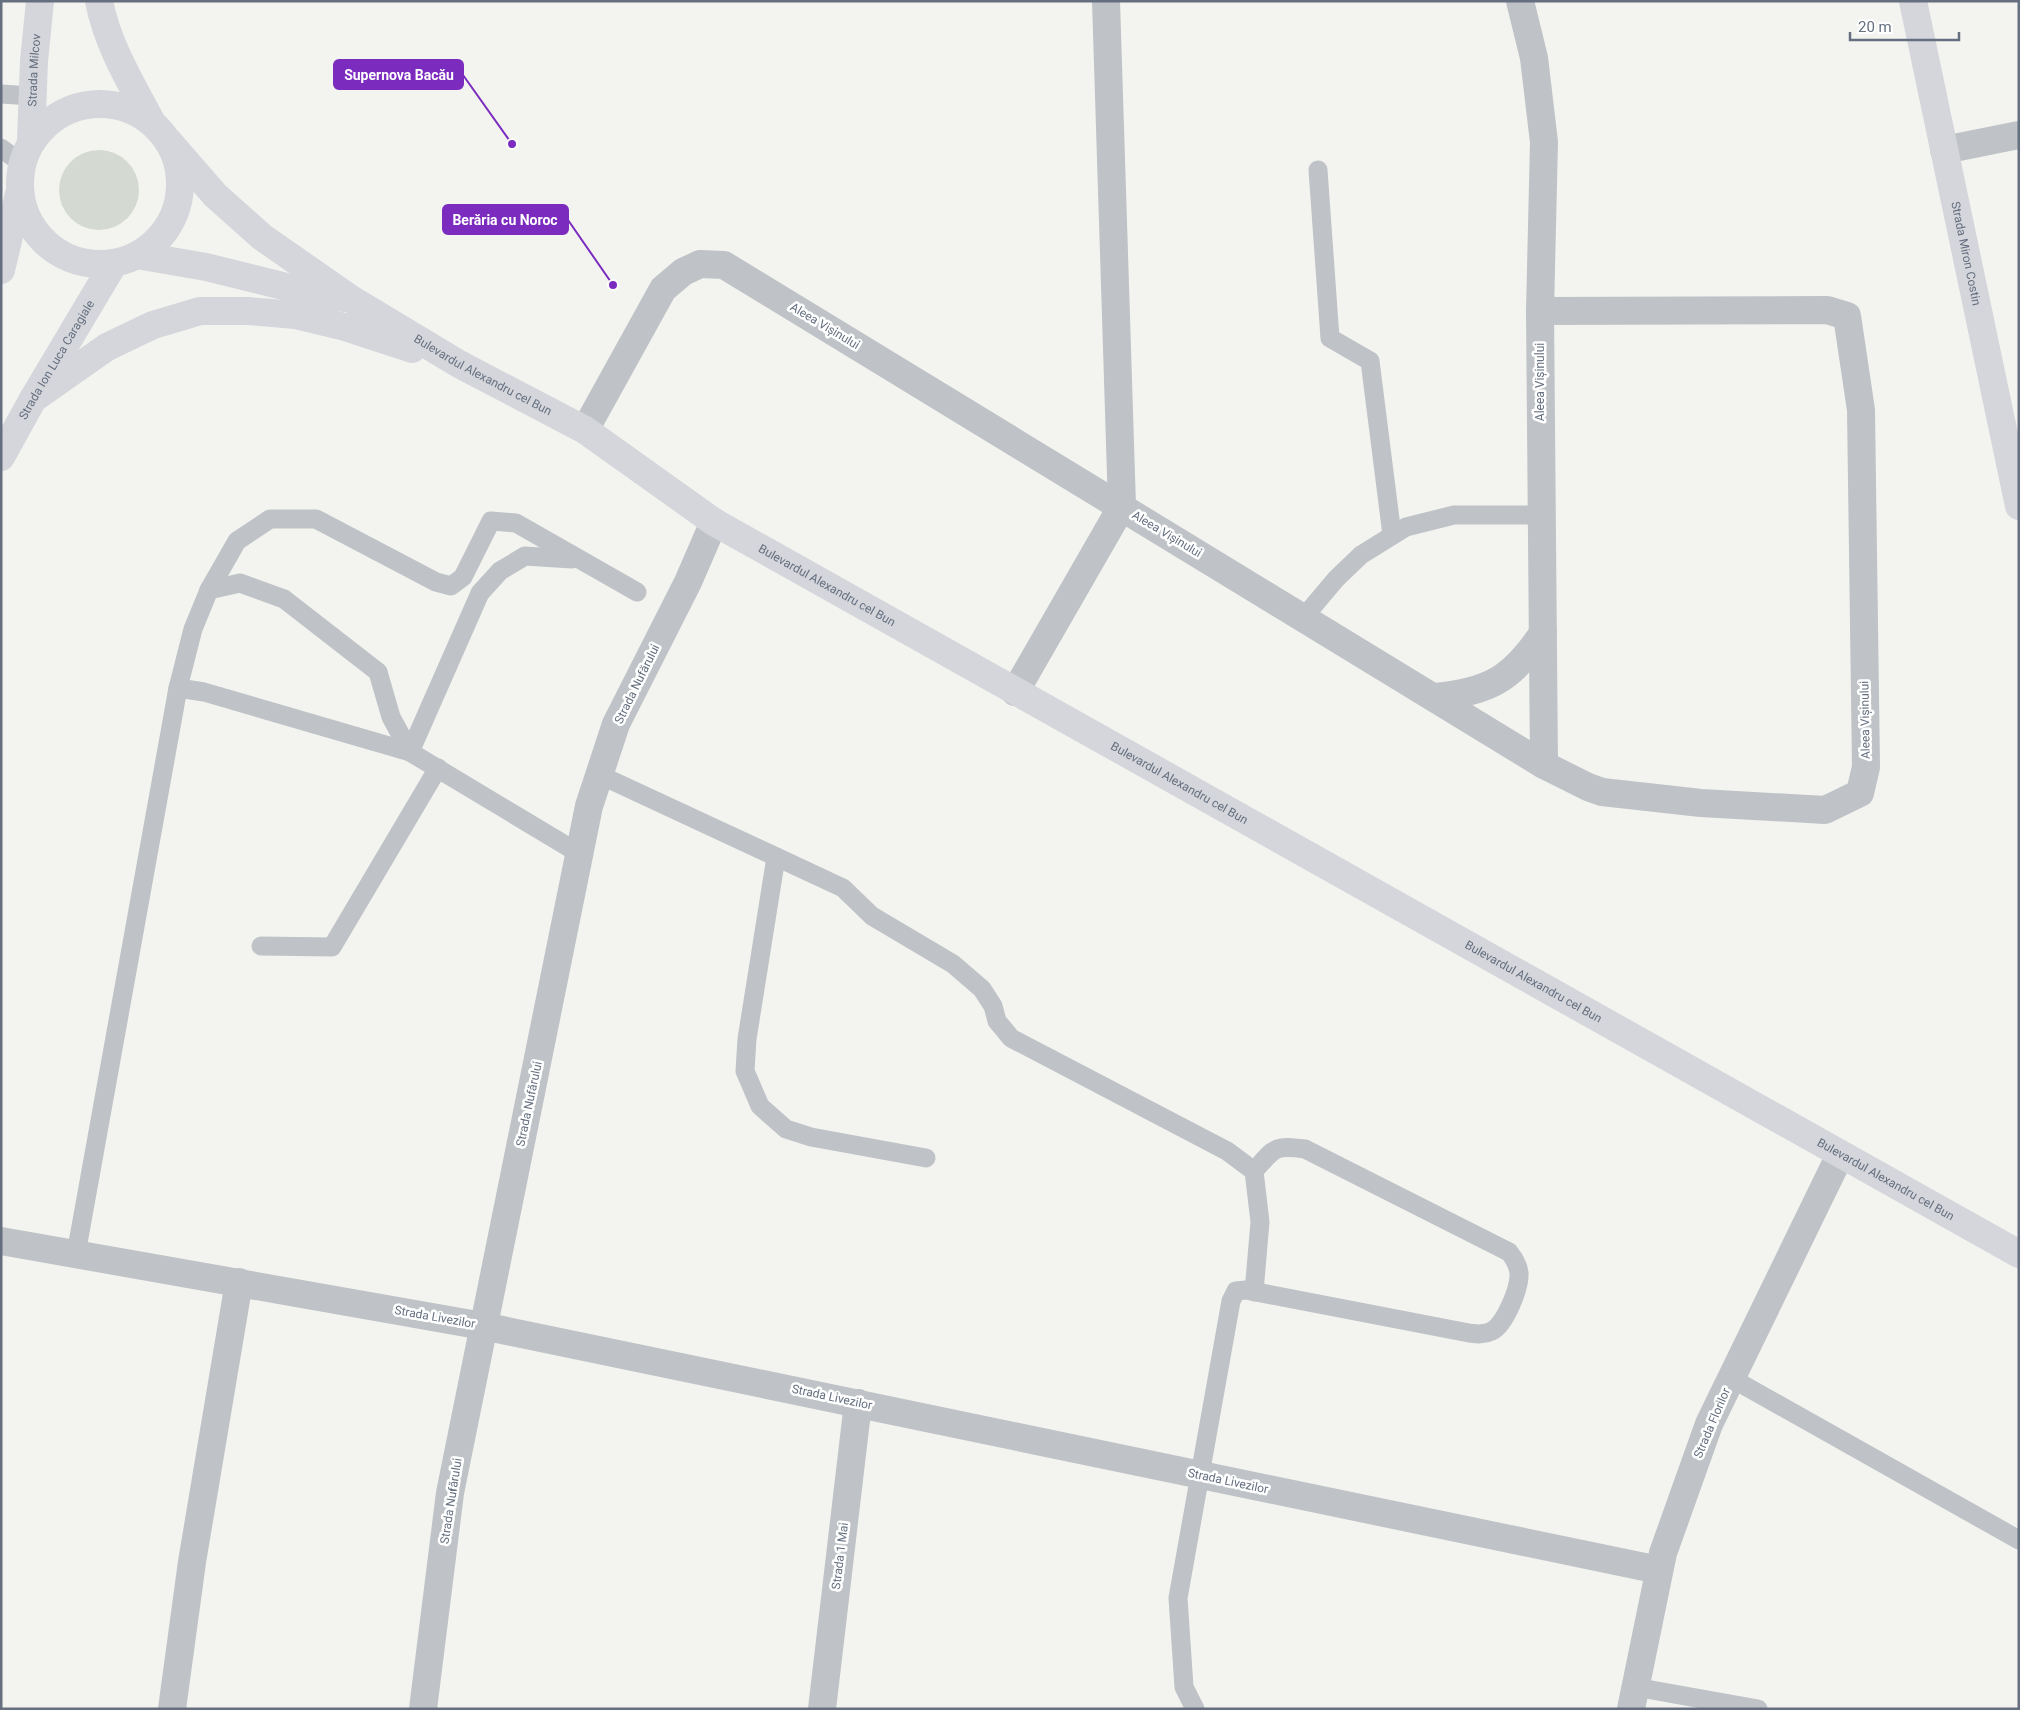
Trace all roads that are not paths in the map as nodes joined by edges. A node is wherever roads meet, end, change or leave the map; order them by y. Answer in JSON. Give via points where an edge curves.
{"nodes":[{"id":1,"x":40,"y":1,"type":"edge"},
{"id":2,"x":99,"y":1,"type":"edge"},
{"id":3,"x":1106,"y":1,"type":"edge"},
{"id":4,"x":1520,"y":1,"type":"edge"},
{"id":5,"x":1913,"y":1,"type":"edge"},
{"id":6,"x":1,"y":94,"type":"edge"},
{"id":7,"x":32,"y":96,"type":"junction"},
{"id":8,"x":152,"y":121,"type":"junction"},
{"id":9,"x":2019,"y":135,"type":"edge"},
{"id":10,"x":169,"y":142,"type":"junction"},
{"id":11,"x":1944,"y":150,"type":"junction"},
{"id":12,"x":18,"y":151,"type":"edge"},
{"id":13,"x":1318,"y":170,"type":"dead end"},
{"id":14,"x":19,"y":192,"type":"junction"},
{"id":15,"x":125,"y":259,"type":"junction"},
{"id":16,"x":1,"y":270,"type":"edge"},
{"id":17,"x":351,"y":299,"type":"junction"},
{"id":18,"x":1540,"y":311,"type":"junction"},
{"id":19,"x":459,"y":364,"type":"junction"},
{"id":20,"x":32,"y":399,"type":"junction"},
{"id":21,"x":584,"y":430,"type":"junction"},
{"id":22,"x":1,"y":457,"type":"edge"},
{"id":23,"x":1122,"y":506,"type":"junction"},
{"id":24,"x":2019,"y":506,"type":"edge"},
{"id":25,"x":1542,"y":515,"type":"junction"},
{"id":26,"x":714,"y":522,"type":"junction"},
{"id":27,"x":1392,"y":535,"type":"junction"},
{"id":28,"x":578,"y":559,"type":"junction"},
{"id":29,"x":209,"y":590,"type":"junction"},
{"id":30,"x":637,"y":592,"type":"dead end"},
{"id":31,"x":1304,"y":617,"type":"junction"},
{"id":32,"x":1542,"y":634,"type":"junction"},
{"id":33,"x":178,"y":688,"type":"junction"},
{"id":34,"x":1015,"y":692,"type":"junction"},
{"id":35,"x":1435,"y":697,"type":"junction"},
{"id":36,"x":410,"y":752,"type":"junction"},
{"id":37,"x":1544,"y":765,"type":"junction"},
{"id":38,"x":438,"y":768,"type":"junction"},
{"id":39,"x":600,"y":775,"type":"junction"},
{"id":40,"x":580,"y":854,"type":"junction"},
{"id":41,"x":776,"y":857,"type":"junction"},
{"id":42,"x":261,"y":946,"type":"dead end"},
{"id":43,"x":1840,"y":1155,"type":"junction"},
{"id":44,"x":926,"y":1158,"type":"dead end"},
{"id":45,"x":1254,"y":1171,"type":"junction"},
{"id":46,"x":1,"y":1242,"type":"edge"},
{"id":47,"x":76,"y":1254,"type":"junction"},
{"id":48,"x":2019,"y":1254,"type":"edge"},
{"id":49,"x":238,"y":1282,"type":"junction"},
{"id":50,"x":1254,"y":1292,"type":"junction"},
{"id":51,"x":483,"y":1326,"type":"junction"},
{"id":52,"x":1731,"y":1378,"type":"junction"},
{"id":53,"x":858,"y":1403,"type":"junction"},
{"id":54,"x":1200,"y":1475,"type":"junction"},
{"id":55,"x":2019,"y":1540,"type":"edge"},
{"id":56,"x":1659,"y":1570,"type":"junction"},
{"id":57,"x":1633,"y":1698,"type":"edge"},
{"id":58,"x":172,"y":1709,"type":"edge"},
{"id":59,"x":424,"y":1709,"type":"edge"},
{"id":60,"x":822,"y":1709,"type":"edge"},
{"id":61,"x":1195,"y":1709,"type":"edge"},
{"id":62,"x":1758,"y":1709,"type":"edge"}],
"edges":[{"from":1,"to":7,"type":"main road","name":"Strada Milcov"},
{"from":2,"to":8,"type":"main road","via":[[103,22],[125,73]]},
{"from":3,"to":23,"type":"street","name":"Aleea Vișinului"},
{"from":4,"to":18,"type":"street","name":"Aleea Vișinului","via":[[1534,58],[1544,142]]},
{"from":5,"to":11,"type":"main road","name":"Strada Miron Costin"},
{"from":6,"to":7,"type":"lane"},
{"from":7,"to":12,"type":"main road","name":"Strada Milcov"},
{"from":8,"to":10,"type":"main road"},
{"from":8,"to":12,"type":"main road","via":[[128,108],[101,103],[74,107],[50,120]]},
{"from":9,"to":11,"type":"street"},
{"from":10,"to":15,"type":"main road","via":[[179,167],[180,195],[172,220],[157,240]]},
{"from":10,"to":17,"type":"main road","name":"Bulevardul Alexandru cel Bun","via":[[215,195],[262,237]]},
{"from":11,"to":24,"type":"main road","name":"Strada Miron Costin"},
{"from":12,"to":14,"type":"main road"},
{"from":13,"to":27,"type":"lane","via":[[1330,338],[1370,361]]},
{"from":14,"to":15,"type":"main road","via":[[26,218],[43,240],[64,256],[89,263]]},
{"from":14,"to":16,"type":"main road"},
{"from":15,"to":17,"type":"main road","name":"Bulevardul Alexandru cel Bun","via":[[206,267]]},
{"from":15,"to":20,"type":"main road","name":"Strada Ion Luca Caragiale"},
{"from":17,"to":19,"type":"main road","name":"Bulevardul Alexandru cel Bun"},
{"from":18,"to":25,"type":"street","name":"Aleea Vișinului"},
{"from":18,"to":37,"type":"street","name":"Aleea Vișinului","via":[[1827,310],[1847,316],[1861,410],[1866,767],[1860,793],[1825,810],[1700,803],[1602,792]]},
{"from":19,"to":20,"type":"main road","via":[[295,314],[248,310],[200,311],[153,325],[108,347]]},
{"from":19,"to":21,"type":"main road","name":"Bulevardul Alexandru cel Bun"},
{"from":20,"to":22,"type":"main road","name":"Strada Ion Luca Caragiale"},
{"from":21,"to":23,"type":"street","name":"Aleea Vișinului","via":[[663,289],[683,272],[700,264],[724,265]]},
{"from":21,"to":26,"type":"main road","name":"Bulevardul Alexandru cel Bun"},
{"from":23,"to":31,"type":"street","name":"Aleea Vișinului"},
{"from":23,"to":34,"type":"street","name":"Aleea Vișinului"},
{"from":25,"to":27,"type":"lane","via":[[1454,514],[1406,527]]},
{"from":25,"to":32,"type":"street","name":"Aleea Vișinului"},
{"from":26,"to":34,"type":"main road","name":"Bulevardul Alexandru cel Bun"},
{"from":26,"to":39,"type":"street","name":"Strada Nufărului","via":[[688,582],[616,724]]},
{"from":27,"to":31,"type":"lane","via":[[1361,555]]},
{"from":28,"to":29,"type":"lane","via":[[516,523],[491,521],[463,577],[451,586],[436,582],[316,519],[270,519],[237,541]]},
{"from":28,"to":30,"type":"lane"},
{"from":28,"to":36,"type":"lane","via":[[525,556],[500,571],[480,593]]},
{"from":29,"to":33,"type":"lane","via":[[194,629]]},
{"from":29,"to":36,"type":"lane","via":[[240,583],[284,599],[378,672],[391,717]]},
{"from":31,"to":35,"type":"street","name":"Aleea Vișinului"},
{"from":32,"to":35,"type":"street","via":[[1526,658],[1506,676],[1462,694]]},
{"from":32,"to":37,"type":"street","name":"Aleea Vișinului"},
{"from":33,"to":36,"type":"lane","via":[[204,692]]},
{"from":33,"to":47,"type":"lane"},
{"from":34,"to":43,"type":"main road","name":"Bulevardul Alexandru cel Bun"},
{"from":35,"to":37,"type":"street","name":"Aleea Vișinului"},
{"from":36,"to":38,"type":"lane"},
{"from":38,"to":40,"type":"lane"},
{"from":38,"to":42,"type":"lane","via":[[332,947]]},
{"from":39,"to":40,"type":"street","name":"Strada Nufărului","via":[[589,806]]},
{"from":39,"to":41,"type":"lane"},
{"from":40,"to":51,"type":"street","name":"Strada Nufărului"},
{"from":41,"to":44,"type":"lane","via":[[747,1039],[745,1071],[760,1106],[786,1129],[811,1138]]},
{"from":41,"to":45,"type":"lane","via":[[843,888],[872,916],[953,964],[982,989],[993,1006],[997,1021],[1011,1038],[1227,1151]]},
{"from":43,"to":48,"type":"main road","name":"Bulevardul Alexandru cel Bun"},
{"from":43,"to":52,"type":"street","name":"Strada Florilor"},
{"from":45,"to":50,"type":"lane","via":[[1260,1222]]},
{"from":45,"to":50,"type":"lane","via":[[1273,1149],[1305,1149],[1496,1244],[1509,1252],[1519,1271],[1518,1285],[1502,1323],[1484,1334]]},
{"from":46,"to":47,"type":"street","name":"Strada Livezilor"},
{"from":47,"to":49,"type":"street","name":"Strada Livezilor"},
{"from":49,"to":51,"type":"street","name":"Strada Livezilor"},
{"from":49,"to":58,"type":"street","via":[[192,1562]]},
{"from":50,"to":54,"type":"lane","via":[[1236,1291],[1231,1301]]},
{"from":51,"to":53,"type":"street","name":"Strada Livezilor"},
{"from":51,"to":59,"type":"street","name":"Strada Nufărului","via":[[450,1493]]},
{"from":52,"to":55,"type":"lane"},
{"from":52,"to":56,"type":"street","name":"Strada Florilor","via":[[1708,1424]]},
{"from":53,"to":54,"type":"street","name":"Strada Livezilor"},
{"from":53,"to":60,"type":"street","name":"Strada 1 Mai"},
{"from":54,"to":56,"type":"street","name":"Strada Livezilor"},
{"from":54,"to":61,"type":"lane","via":[[1178,1598],[1184,1687]]},
{"from":56,"to":57,"type":"street","name":"Strada Florilor"},
{"from":57,"to":62,"type":"lane"}]}
